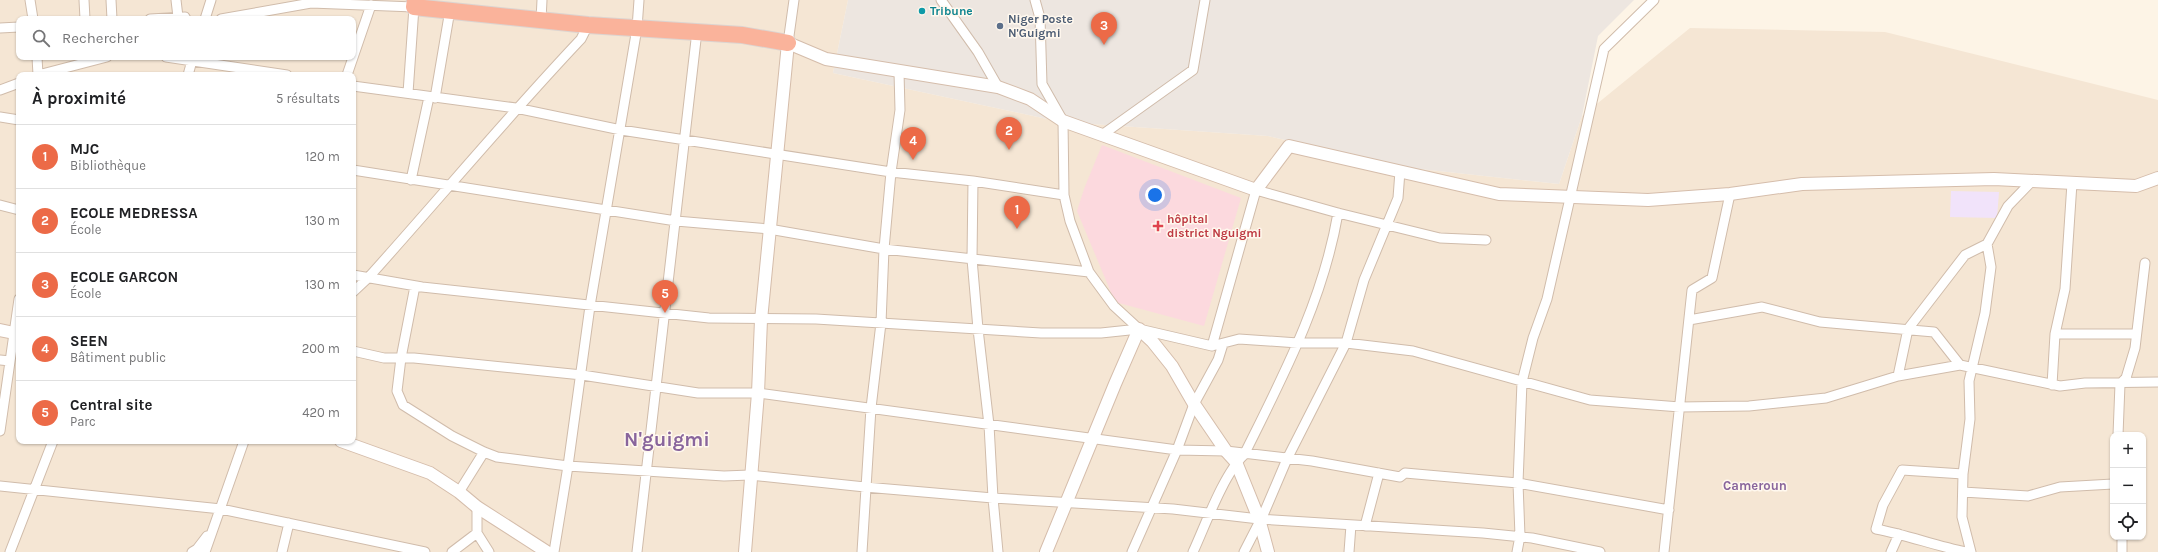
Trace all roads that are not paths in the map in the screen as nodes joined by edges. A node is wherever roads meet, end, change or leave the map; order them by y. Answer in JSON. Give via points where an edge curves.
{"nodes":[{"id":1,"x":30,"y":0,"type":"edge"},
{"id":2,"x":84,"y":0,"type":"edge"},
{"id":3,"x":111,"y":0,"type":"edge"},
{"id":4,"x":176,"y":0,"type":"edge"},
{"id":5,"x":211,"y":0,"type":"edge"},
{"id":6,"x":542,"y":0,"type":"edge"},
{"id":7,"x":639,"y":0,"type":"edge"},
{"id":8,"x":794,"y":0,"type":"edge"},
{"id":9,"x":941,"y":0,"type":"edge"},
{"id":10,"x":1035,"y":0,"type":"edge"},
{"id":11,"x":1205,"y":0,"type":"edge"},
{"id":12,"x":1654,"y":0,"type":"edge"},
{"id":13,"x":280,"y":4,"type":"edge"},
{"id":14,"x":370,"y":4,"type":"junction"},
{"id":15,"x":414,"y":4,"type":"edge"},
{"id":16,"x":450,"y":10,"type":"junction"},
{"id":17,"x":33,"y":16,"type":"edge"},
{"id":18,"x":85,"y":16,"type":"edge"},
{"id":19,"x":112,"y":16,"type":"edge"},
{"id":20,"x":181,"y":16,"type":"edge"},
{"id":21,"x":206,"y":16,"type":"edge"},
{"id":22,"x":234,"y":16,"type":"edge"},
{"id":23,"x":541,"y":20,"type":"junction"},
{"id":24,"x":588,"y":25,"type":"junction"},
{"id":25,"x":16,"y":27,"type":"edge"},
{"id":26,"x":0,"y":28,"type":"edge"},
{"id":27,"x":637,"y":28,"type":"junction"},
{"id":28,"x":697,"y":30,"type":"junction"},
{"id":29,"x":788,"y":44,"type":"junction"},
{"id":30,"x":356,"y":47,"type":"edge"},
{"id":31,"x":37,"y":60,"type":"edge"},
{"id":32,"x":96,"y":60,"type":"edge"},
{"id":33,"x":193,"y":60,"type":"edge"},
{"id":34,"x":352,"y":60,"type":"edge"},
{"id":35,"x":38,"y":72,"type":"edge"},
{"id":36,"x":50,"y":72,"type":"edge"},
{"id":37,"x":189,"y":72,"type":"edge"},
{"id":38,"x":268,"y":72,"type":"edge"},
{"id":39,"x":348,"y":72,"type":"edge"},
{"id":40,"x":899,"y":72,"type":"junction"},
{"id":41,"x":16,"y":83,"type":"edge"},
{"id":42,"x":356,"y":86,"type":"edge"},
{"id":43,"x":998,"y":87,"type":"junction"},
{"id":44,"x":0,"y":90,"type":"edge"},
{"id":45,"x":408,"y":93,"type":"junction"},
{"id":46,"x":432,"y":98,"type":"junction"},
{"id":47,"x":516,"y":108,"type":"junction"},
{"id":48,"x":0,"y":117,"type":"edge"},
{"id":49,"x":16,"y":120,"type":"edge"},
{"id":50,"x":1063,"y":121,"type":"junction"},
{"id":51,"x":621,"y":130,"type":"junction"},
{"id":52,"x":1102,"y":135,"type":"junction"},
{"id":53,"x":685,"y":140,"type":"junction"},
{"id":54,"x":776,"y":153,"type":"junction"},
{"id":55,"x":356,"y":171,"type":"edge"},
{"id":56,"x":1400,"y":171,"type":"junction"},
{"id":57,"x":891,"y":172,"type":"junction"},
{"id":58,"x":2158,"y":178,"type":"edge"},
{"id":59,"x":412,"y":180,"type":"junction"},
{"id":60,"x":973,"y":181,"type":"junction"},
{"id":61,"x":2032,"y":181,"type":"junction"},
{"id":62,"x":2072,"y":183,"type":"junction"},
{"id":63,"x":450,"y":187,"type":"junction"},
{"id":64,"x":1256,"y":190,"type":"junction"},
{"id":65,"x":1730,"y":194,"type":"junction"},
{"id":66,"x":1064,"y":195,"type":"junction"},
{"id":67,"x":1570,"y":196,"type":"junction"},
{"id":68,"x":0,"y":204,"type":"edge"},
{"id":69,"x":16,"y":209,"type":"edge"},
{"id":70,"x":607,"y":209,"type":"junction"},
{"id":71,"x":1338,"y":213,"type":"junction"},
{"id":72,"x":676,"y":222,"type":"junction"},
{"id":73,"x":1387,"y":224,"type":"junction"},
{"id":74,"x":769,"y":229,"type":"junction"},
{"id":75,"x":1486,"y":240,"type":"dead end"},
{"id":76,"x":1987,"y":244,"type":"junction"},
{"id":77,"x":884,"y":249,"type":"junction"},
{"id":78,"x":972,"y":259,"type":"junction"},
{"id":79,"x":2145,"y":263,"type":"dead end"},
{"id":80,"x":1089,"y":272,"type":"junction"},
{"id":81,"x":356,"y":276,"type":"edge"},
{"id":82,"x":368,"y":278,"type":"junction"},
{"id":83,"x":415,"y":286,"type":"junction"},
{"id":84,"x":356,"y":289,"type":"edge"},
{"id":85,"x":590,"y":306,"type":"junction"},
{"id":86,"x":665,"y":313,"type":"junction"},
{"id":87,"x":761,"y":320,"type":"junction"},
{"id":88,"x":1689,"y":320,"type":"junction"},
{"id":89,"x":881,"y":322,"type":"junction"},
{"id":90,"x":0,"y":325,"type":"edge"},
{"id":91,"x":978,"y":328,"type":"junction"},
{"id":92,"x":1139,"y":329,"type":"junction"},
{"id":93,"x":1908,"y":329,"type":"junction"},
{"id":94,"x":0,"y":330,"type":"edge"},
{"id":95,"x":16,"y":333,"type":"edge"},
{"id":96,"x":16,"y":333,"type":"edge"},
{"id":97,"x":2055,"y":334,"type":"junction"},
{"id":98,"x":2136,"y":334,"type":"junction"},
{"id":99,"x":16,"y":337,"type":"edge"},
{"id":100,"x":1298,"y":343,"type":"junction"},
{"id":101,"x":1346,"y":343,"type":"junction"},
{"id":102,"x":1223,"y":344,"type":"junction"},
{"id":103,"x":1212,"y":346,"type":"junction"},
{"id":104,"x":356,"y":352,"type":"edge"},
{"id":105,"x":401,"y":358,"type":"junction"},
{"id":106,"x":0,"y":360,"type":"edge"},
{"id":107,"x":10,"y":361,"type":"junction"},
{"id":108,"x":1960,"y":365,"type":"junction"},
{"id":109,"x":1972,"y":368,"type":"junction"},
{"id":110,"x":582,"y":375,"type":"junction"},
{"id":111,"x":1898,"y":376,"type":"junction"},
{"id":112,"x":1522,"y":382,"type":"junction"},
{"id":113,"x":2158,"y":382,"type":"edge"},
{"id":114,"x":2120,"y":384,"type":"junction"},
{"id":115,"x":2052,"y":385,"type":"junction"},
{"id":116,"x":656,"y":386,"type":"junction"},
{"id":117,"x":758,"y":393,"type":"junction"},
{"id":118,"x":1194,"y":404,"type":"junction"},
{"id":119,"x":1680,"y":407,"type":"junction"},
{"id":120,"x":871,"y":408,"type":"junction"},
{"id":121,"x":989,"y":425,"type":"junction"},
{"id":122,"x":0,"y":431,"type":"edge"},
{"id":123,"x":2118,"y":432,"type":"edge"},
{"id":124,"x":1093,"y":438,"type":"junction"},
{"id":125,"x":52,"y":444,"type":"edge"},
{"id":126,"x":243,"y":444,"type":"edge"},
{"id":127,"x":349,"y":444,"type":"edge"},
{"id":128,"x":1177,"y":450,"type":"junction"},
{"id":129,"x":1226,"y":451,"type":"junction"},
{"id":130,"x":484,"y":452,"type":"junction"},
{"id":131,"x":1240,"y":459,"type":"junction"},
{"id":132,"x":1287,"y":459,"type":"junction"},
{"id":133,"x":568,"y":466,"type":"junction"},
{"id":134,"x":646,"y":471,"type":"junction"},
{"id":135,"x":1379,"y":473,"type":"junction"},
{"id":136,"x":1962,"y":474,"type":"junction"},
{"id":137,"x":750,"y":475,"type":"junction"},
{"id":138,"x":1518,"y":483,"type":"junction"},
{"id":139,"x":2110,"y":484,"type":"edge"},
{"id":140,"x":0,"y":486,"type":"edge"},
{"id":141,"x":865,"y":488,"type":"junction"},
{"id":142,"x":35,"y":489,"type":"junction"},
{"id":143,"x":459,"y":492,"type":"junction"},
{"id":144,"x":1963,"y":492,"type":"junction"},
{"id":145,"x":993,"y":498,"type":"junction"},
{"id":146,"x":1067,"y":503,"type":"junction"},
{"id":147,"x":477,"y":507,"type":"junction"},
{"id":148,"x":1152,"y":508,"type":"junction"},
{"id":149,"x":221,"y":509,"type":"junction"},
{"id":150,"x":1669,"y":510,"type":"junction"},
{"id":151,"x":1211,"y":513,"type":"junction"},
{"id":152,"x":1259,"y":519,"type":"junction"},
{"id":153,"x":289,"y":523,"type":"junction"},
{"id":154,"x":214,"y":525,"type":"junction"},
{"id":155,"x":1351,"y":525,"type":"junction"},
{"id":156,"x":1364,"y":526,"type":"junction"},
{"id":157,"x":477,"y":532,"type":"junction"},
{"id":158,"x":1899,"y":534,"type":"junction"},
{"id":159,"x":1520,"y":536,"type":"junction"},
{"id":160,"x":2122,"y":540,"type":"edge"},
{"id":161,"x":10,"y":552,"type":"edge"},
{"id":162,"x":192,"y":552,"type":"edge"},
{"id":163,"x":205,"y":552,"type":"edge"},
{"id":164,"x":282,"y":552,"type":"edge"},
{"id":165,"x":425,"y":552,"type":"edge"},
{"id":166,"x":452,"y":552,"type":"edge"},
{"id":167,"x":489,"y":552,"type":"edge"},
{"id":168,"x":547,"y":552,"type":"edge"},
{"id":169,"x":554,"y":552,"type":"edge"},
{"id":170,"x":637,"y":552,"type":"edge"},
{"id":171,"x":745,"y":552,"type":"edge"},
{"id":172,"x":862,"y":552,"type":"edge"},
{"id":173,"x":998,"y":552,"type":"edge"},
{"id":174,"x":1046,"y":552,"type":"edge"},
{"id":175,"x":1132,"y":552,"type":"edge"},
{"id":176,"x":1193,"y":552,"type":"edge"},
{"id":177,"x":1244,"y":552,"type":"edge"},
{"id":178,"x":1268,"y":552,"type":"edge"},
{"id":179,"x":1349,"y":552,"type":"edge"},
{"id":180,"x":1516,"y":552,"type":"edge"},
{"id":181,"x":1600,"y":552,"type":"edge"},
{"id":182,"x":1664,"y":552,"type":"edge"},
{"id":183,"x":1891,"y":552,"type":"edge"},
{"id":184,"x":1966,"y":552,"type":"edge"},
{"id":185,"x":1971,"y":552,"type":"edge"},
{"id":186,"x":2122,"y":552,"type":"edge"}],
"edges":[{"from":1,"to":17,"type":"street"},
{"from":2,"to":18,"type":"street"},
{"from":3,"to":19,"type":"street"},
{"from":4,"to":20,"type":"street"},
{"from":5,"to":21,"type":"street"},
{"from":6,"to":23,"type":"street"},
{"from":7,"to":27,"type":"street"},
{"from":8,"to":29,"type":"street"},
{"from":9,"to":43,"type":"street","via":[[978,52]]},
{"from":10,"to":50,"type":"street","via":[[1040,18],[1042,84]]},
{"from":11,"to":52,"type":"street","via":[[1193,70]]},
{"from":12,"to":67,"type":"street","via":[[1604,49]]},
{"from":13,"to":14,"type":"street"},
{"from":13,"to":22,"type":"street"},
{"from":14,"to":15,"type":"street"},
{"from":14,"to":30,"type":"street"},
{"from":15,"to":16,"type":"highway"},
{"from":15,"to":45,"type":"street"},
{"from":16,"to":23,"type":"highway"},
{"from":16,"to":46,"type":"street"},
{"from":23,"to":24,"type":"highway"},
{"from":24,"to":27,"type":"highway"},
{"from":24,"to":47,"type":"street","via":[[581,39]]},
{"from":25,"to":26,"type":"street"},
{"from":27,"to":28,"type":"highway"},
{"from":27,"to":51,"type":"street"},
{"from":28,"to":29,"type":"highway"},
{"from":28,"to":53,"type":"street"},
{"from":29,"to":40,"type":"main road","via":[[826,59]]},
{"from":29,"to":54,"type":"main road"},
{"from":31,"to":35,"type":"street"},
{"from":32,"to":36,"type":"street"},
{"from":33,"to":37,"type":"street"},
{"from":33,"to":38,"type":"street"},
{"from":34,"to":39,"type":"street"},
{"from":40,"to":43,"type":"main road"},
{"from":40,"to":57,"type":"street","via":[[900,110]]},
{"from":41,"to":44,"type":"street"},
{"from":42,"to":45,"type":"street"},
{"from":43,"to":50,"type":"main road","via":[[1030,99]]},
{"from":45,"to":46,"type":"street"},
{"from":46,"to":47,"type":"street"},
{"from":46,"to":59,"type":"street"},
{"from":47,"to":51,"type":"street"},
{"from":47,"to":63,"type":"street"},
{"from":48,"to":49,"type":"street"},
{"from":50,"to":52,"type":"main road"},
{"from":50,"to":66,"type":"street"},
{"from":51,"to":53,"type":"street"},
{"from":51,"to":70,"type":"street"},
{"from":52,"to":64,"type":"main road"},
{"from":53,"to":54,"type":"street"},
{"from":53,"to":72,"type":"street"},
{"from":54,"to":57,"type":"street"},
{"from":54,"to":74,"type":"main road"},
{"from":55,"to":59,"type":"street"},
{"from":56,"to":64,"type":"main road","via":[[1289,146]]},
{"from":56,"to":67,"type":"main road","via":[[1499,194]]},
{"from":56,"to":73,"type":"street","via":[[1398,198]]},
{"from":57,"to":60,"type":"street"},
{"from":57,"to":77,"type":"street"},
{"from":58,"to":62,"type":"main road","via":[[2136,186]]},
{"from":59,"to":63,"type":"street"},
{"from":60,"to":66,"type":"street"},
{"from":60,"to":78,"type":"street"},
{"from":61,"to":62,"type":"main road"},
{"from":61,"to":65,"type":"main road","via":[[1802,184]]},
{"from":61,"to":76,"type":"street","via":[[2008,206]]},
{"from":62,"to":97,"type":"street","via":[[2065,289]]},
{"from":63,"to":70,"type":"street"},
{"from":63,"to":82,"type":"street"},
{"from":64,"to":71,"type":"street"},
{"from":64,"to":103,"type":"street"},
{"from":65,"to":67,"type":"main road","via":[[1648,200]]},
{"from":65,"to":88,"type":"street","via":[[1712,278],[1692,290]]},
{"from":66,"to":80,"type":"street","via":[[1070,221]]},
{"from":67,"to":112,"type":"street","via":[[1548,299],[1533,338]]},
{"from":68,"to":69,"type":"street"},
{"from":70,"to":72,"type":"street"},
{"from":70,"to":85,"type":"street"},
{"from":71,"to":73,"type":"street"},
{"from":71,"to":100,"type":"street","via":[[1332,245],[1312,310]]},
{"from":72,"to":74,"type":"street"},
{"from":72,"to":86,"type":"street"},
{"from":73,"to":75,"type":"street","via":[[1440,238]]},
{"from":73,"to":101,"type":"street","via":[[1364,280]]},
{"from":74,"to":77,"type":"street"},
{"from":74,"to":87,"type":"main road"},
{"from":76,"to":93,"type":"street","via":[[1965,255]]},
{"from":76,"to":109,"type":"street","via":[[1991,267],[1985,312]]},
{"from":77,"to":78,"type":"street"},
{"from":77,"to":89,"type":"street"},
{"from":78,"to":80,"type":"street"},
{"from":78,"to":91,"type":"street"},
{"from":79,"to":98,"type":"street"},
{"from":80,"to":92,"type":"street","via":[[1114,306]]},
{"from":81,"to":82,"type":"street"},
{"from":82,"to":83,"type":"street"},
{"from":82,"to":84,"type":"street"},
{"from":83,"to":85,"type":"street"},
{"from":83,"to":105,"type":"street"},
{"from":85,"to":86,"type":"street"},
{"from":85,"to":110,"type":"street"},
{"from":86,"to":87,"type":"street"},
{"from":86,"to":116,"type":"street"},
{"from":87,"to":89,"type":"street"},
{"from":87,"to":117,"type":"main road"},
{"from":88,"to":93,"type":"street","via":[[1762,307],[1820,322]]},
{"from":88,"to":119,"type":"street"},
{"from":89,"to":91,"type":"street"},
{"from":89,"to":120,"type":"street"},
{"from":90,"to":95,"type":"street"},
{"from":91,"to":92,"type":"street","via":[[1074,334]]},
{"from":91,"to":121,"type":"street"},
{"from":92,"to":103,"type":"street"},
{"from":92,"to":118,"type":"main road","via":[[1172,366]]},
{"from":92,"to":124,"type":"main road"},
{"from":93,"to":108,"type":"street","via":[[1934,332]]},
{"from":93,"to":111,"type":"street"},
{"from":94,"to":96,"type":"main road"},
{"from":97,"to":98,"type":"street"},
{"from":97,"to":115,"type":"street"},
{"from":98,"to":114,"type":"street","via":[[2135,348],[2126,378]]},
{"from":99,"to":107,"type":"street"},
{"from":100,"to":101,"type":"street"},
{"from":100,"to":102,"type":"street","via":[[1239,339]]},
{"from":100,"to":131,"type":"street"},
{"from":101,"to":112,"type":"street","via":[[1413,351]]},
{"from":101,"to":132,"type":"street"},
{"from":102,"to":103,"type":"street"},
{"from":102,"to":118,"type":"street","via":[[1218,360]]},
{"from":104,"to":105,"type":"street","via":[[384,358]]},
{"from":105,"to":110,"type":"street"},
{"from":105,"to":130,"type":"street","via":[[397,391],[403,405]]},
{"from":106,"to":107,"type":"street"},
{"from":107,"to":122,"type":"street"},
{"from":108,"to":109,"type":"street"},
{"from":108,"to":111,"type":"street"},
{"from":109,"to":115,"type":"street"},
{"from":109,"to":136,"type":"street","via":[[1969,381],[1970,418]]},
{"from":110,"to":116,"type":"street"},
{"from":110,"to":133,"type":"street"},
{"from":111,"to":119,"type":"street","via":[[1826,398],[1749,406]]},
{"from":112,"to":119,"type":"street","via":[[1590,400]]},
{"from":112,"to":138,"type":"street"},
{"from":113,"to":114,"type":"street"},
{"from":114,"to":115,"type":"street"},
{"from":114,"to":123,"type":"street"},
{"from":116,"to":117,"type":"street","via":[[698,393]]},
{"from":116,"to":134,"type":"street"},
{"from":117,"to":120,"type":"street"},
{"from":117,"to":137,"type":"main road"},
{"from":118,"to":128,"type":"street"},
{"from":118,"to":129,"type":"main road"},
{"from":119,"to":150,"type":"street"},
{"from":120,"to":121,"type":"street"},
{"from":120,"to":141,"type":"street"},
{"from":121,"to":124,"type":"street"},
{"from":121,"to":145,"type":"street"},
{"from":124,"to":128,"type":"street"},
{"from":124,"to":146,"type":"main road"},
{"from":125,"to":142,"type":"street"},
{"from":126,"to":149,"type":"street"},
{"from":127,"to":143,"type":"main road","via":[[430,473]]},
{"from":128,"to":129,"type":"street"},
{"from":128,"to":148,"type":"street"},
{"from":129,"to":131,"type":"main road"},
{"from":130,"to":133,"type":"street","via":[[497,457]]},
{"from":130,"to":143,"type":"street"},
{"from":131,"to":132,"type":"street"},
{"from":131,"to":151,"type":"street"},
{"from":131,"to":152,"type":"main road"},
{"from":132,"to":135,"type":"street"},
{"from":132,"to":152,"type":"street"},
{"from":133,"to":134,"type":"street"},
{"from":133,"to":169,"type":"street"},
{"from":134,"to":137,"type":"street"},
{"from":134,"to":170,"type":"street"},
{"from":135,"to":138,"type":"street","via":[[1400,477],[1405,473]]},
{"from":135,"to":156,"type":"street"},
{"from":136,"to":144,"type":"street"},
{"from":136,"to":158,"type":"street","via":[[1902,470],[1883,505],[1876,529]]},
{"from":137,"to":141,"type":"street"},
{"from":137,"to":171,"type":"main road"},
{"from":138,"to":150,"type":"street"},
{"from":138,"to":159,"type":"street"},
{"from":139,"to":144,"type":"street","via":[[2060,487],[2028,496]]},
{"from":140,"to":142,"type":"street"},
{"from":141,"to":145,"type":"street"},
{"from":141,"to":172,"type":"street"},
{"from":142,"to":149,"type":"street"},
{"from":142,"to":161,"type":"street"},
{"from":143,"to":147,"type":"main road"},
{"from":144,"to":185,"type":"street","via":[[1962,517]]},
{"from":145,"to":146,"type":"street"},
{"from":145,"to":173,"type":"street"},
{"from":146,"to":148,"type":"street"},
{"from":146,"to":174,"type":"main road"},
{"from":147,"to":157,"type":"street"},
{"from":147,"to":168,"type":"main road"},
{"from":148,"to":151,"type":"street"},
{"from":148,"to":175,"type":"street"},
{"from":149,"to":153,"type":"street"},
{"from":149,"to":154,"type":"street"},
{"from":150,"to":182,"type":"street"},
{"from":151,"to":152,"type":"street"},
{"from":151,"to":176,"type":"street"},
{"from":152,"to":155,"type":"street"},
{"from":152,"to":177,"type":"street"},
{"from":152,"to":178,"type":"main road"},
{"from":153,"to":164,"type":"street"},
{"from":153,"to":165,"type":"street"},
{"from":154,"to":162,"type":"street","via":[[203,543]]},
{"from":154,"to":163,"type":"street"},
{"from":155,"to":156,"type":"street"},
{"from":155,"to":179,"type":"street"},
{"from":156,"to":159,"type":"street"},
{"from":157,"to":166,"type":"street"},
{"from":157,"to":167,"type":"street"},
{"from":158,"to":183,"type":"street"},
{"from":158,"to":184,"type":"street"},
{"from":159,"to":180,"type":"street"},
{"from":159,"to":181,"type":"street"},
{"from":160,"to":186,"type":"street"}]}
